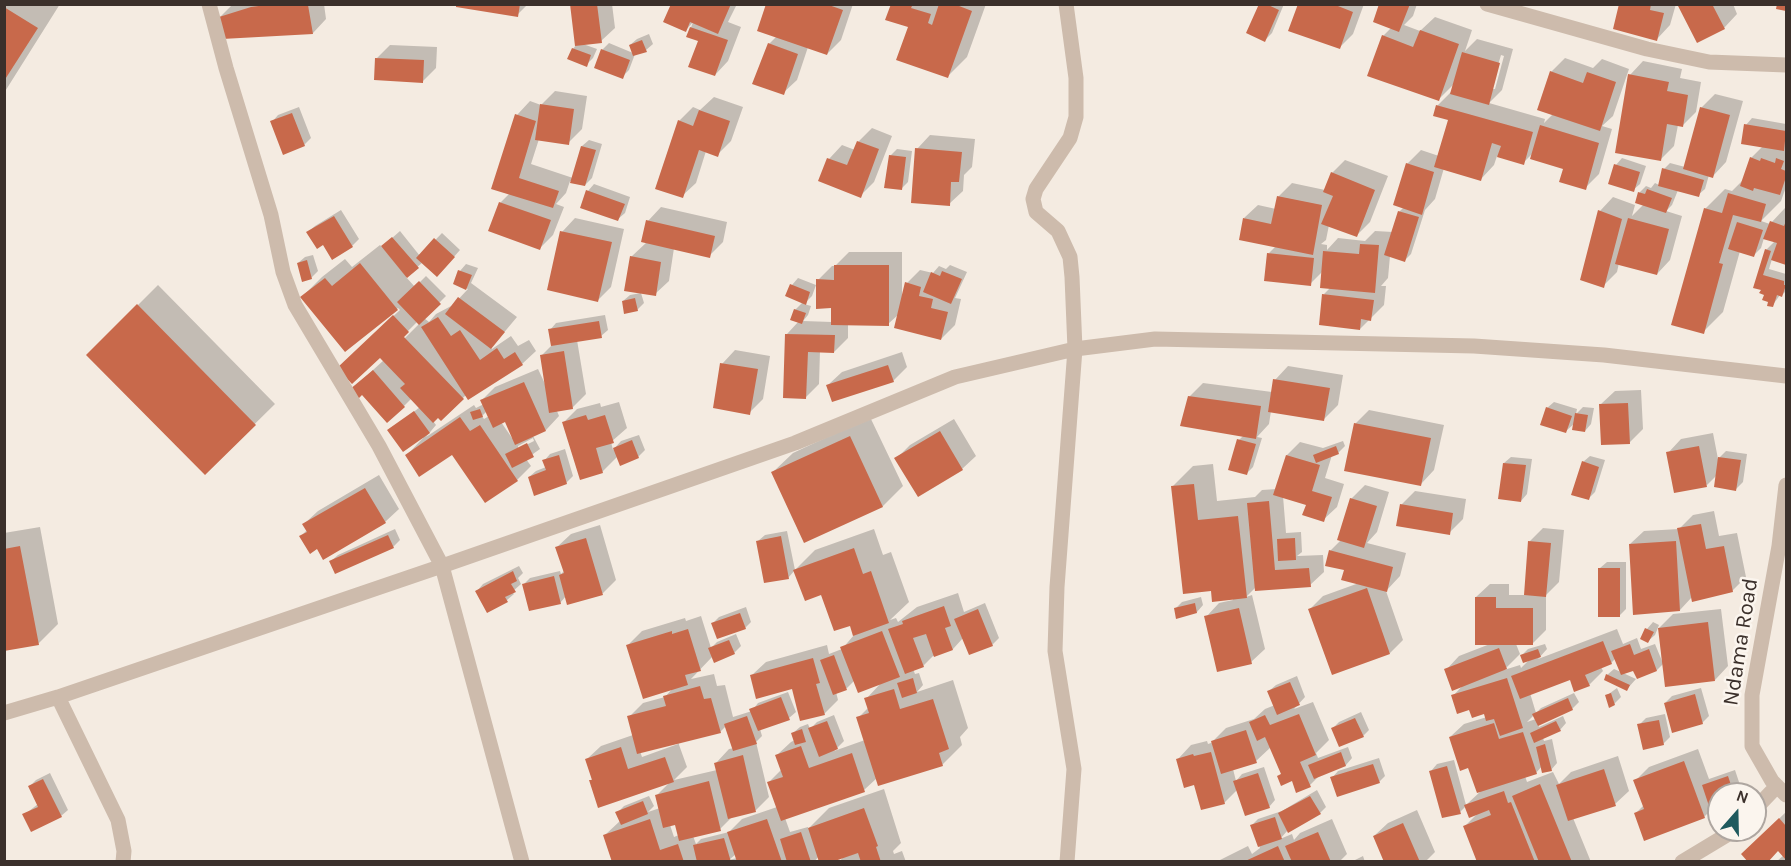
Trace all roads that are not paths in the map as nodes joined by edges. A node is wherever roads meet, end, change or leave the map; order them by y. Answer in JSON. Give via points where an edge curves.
{"nodes":[{"id":1,"x":209,"y":4,"type":"edge"},
{"id":2,"x":1066,"y":4,"type":"edge"},
{"id":3,"x":1487,"y":4,"type":"edge"},
{"id":4,"x":1786,"y":65,"type":"edge"},
{"id":5,"x":1075,"y":349,"type":"junction"},
{"id":6,"x":1786,"y":376,"type":"edge"},
{"id":7,"x":1786,"y":485,"type":"edge"},
{"id":8,"x":442,"y":567,"type":"junction"},
{"id":9,"x":58,"y":698,"type":"junction"},
{"id":10,"x":4,"y":713,"type":"edge"},
{"id":11,"x":1782,"y":790,"type":"edge"},
{"id":12,"x":1767,"y":801,"type":"edge"},
{"id":13,"x":1714,"y":842,"type":"edge"},
{"id":14,"x":123,"y":861,"type":"edge"},
{"id":15,"x":522,"y":861,"type":"edge"},
{"id":16,"x":1067,"y":861,"type":"edge"},
{"id":17,"x":1682,"y":861,"type":"edge"}],
"edges":[{"from":1,"to":8,"type":"street","via":[[295,305],[379,446]]},
{"from":2,"to":5,"type":"street","via":[[1076,78],[1076,117],[1070,138],[1033,199],[1036,212],[1058,231],[1070,257]]},
{"from":3,"to":4,"type":"street","via":[[1647,49],[1709,62]]},
{"from":5,"to":6,"type":"street","via":[[1155,339],[1474,346],[1604,355]]},
{"from":5,"to":8,"type":"street","via":[[955,377],[795,443]]},
{"from":5,"to":16,"type":"street","via":[[1055,651],[1074,769]]},
{"from":7,"to":11,"type":"street","name":"Ndama Road","via":[[1752,695],[1752,746]]},
{"from":8,"to":9,"type":"street"},
{"from":8,"to":15,"type":"street"},
{"from":9,"to":10,"type":"street"},
{"from":9,"to":14,"type":"street","via":[[118,820]]},
{"from":11,"to":12,"type":"street"},
{"from":13,"to":17,"type":"street"}]}
